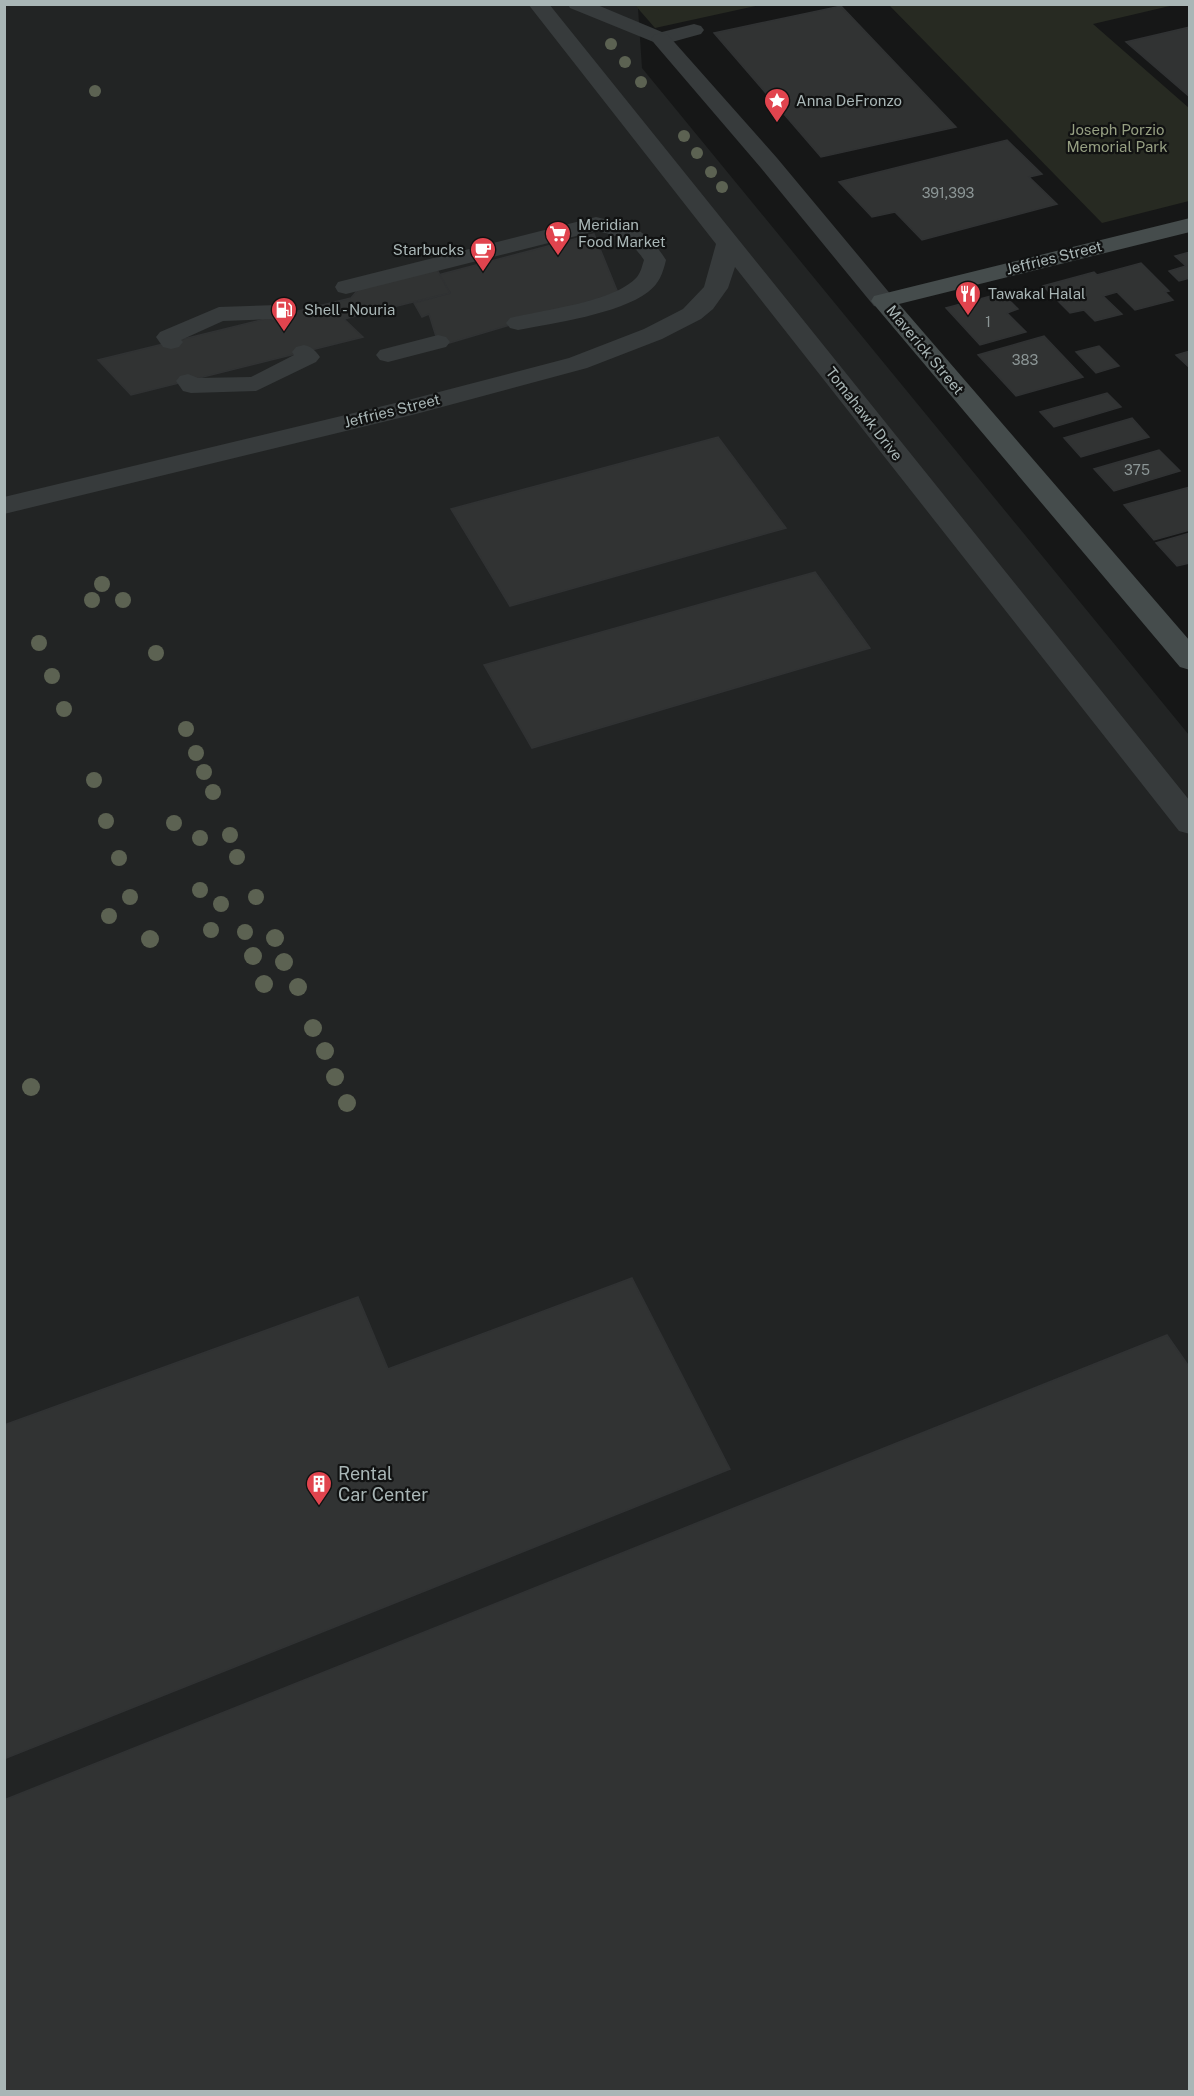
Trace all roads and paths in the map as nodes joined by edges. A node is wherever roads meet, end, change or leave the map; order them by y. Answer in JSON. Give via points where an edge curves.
{"nodes":[{"id":1,"x":538,"y":4,"type":"edge"},
{"id":2,"x":577,"y":4,"type":"edge"},
{"id":3,"x":694,"y":30,"type":"dead end"},
{"id":4,"x":661,"y":39,"type":"junction"},
{"id":5,"x":1190,"y":225,"type":"edge"},
{"id":6,"x":728,"y":243,"type":"junction"},
{"id":7,"x":346,"y":287,"type":"dead end"},
{"id":8,"x":883,"y":301,"type":"junction"},
{"id":9,"x":281,"y":316,"type":"dead end"},
{"id":10,"x":518,"y":323,"type":"dead end"},
{"id":11,"x":171,"y":342,"type":"dead end"},
{"id":12,"x":438,"y":342,"type":"dead end"},
{"id":13,"x":304,"y":352,"type":"dead end"},
{"id":14,"x":387,"y":355,"type":"dead end"},
{"id":15,"x":188,"y":381,"type":"dead end"},
{"id":16,"x":4,"y":506,"type":"edge"},
{"id":17,"x":1190,"y":660,"type":"edge"},
{"id":18,"x":1190,"y":823,"type":"edge"}],
"edges":[{"from":1,"to":6,"type":"street","name":"Tomahawk Drive"},
{"from":2,"to":4,"type":"lane"},
{"from":3,"to":4,"type":"lane"},
{"from":4,"to":8,"type":"street","name":"Maverick Street"},
{"from":5,"to":8,"type":"main road","name":"Jeffries Street"},
{"from":6,"to":16,"type":"street","name":"Jeffries Street","via":[[716,288],[698,309],[663,330],[578,363]]},
{"from":6,"to":18,"type":"street","name":"Tomahawk Drive"},
{"from":7,"to":10,"type":"lane","via":[[596,224],[629,231],[655,261],[649,279],[628,295]]},
{"from":8,"to":17,"type":"main road","name":"Maverick Street"},
{"from":9,"to":11,"type":"lane","via":[[278,312],[223,321],[168,337]]},
{"from":12,"to":14,"type":"lane"},
{"from":13,"to":15,"type":"lane","via":[[308,357],[251,375],[191,386]]}]}
